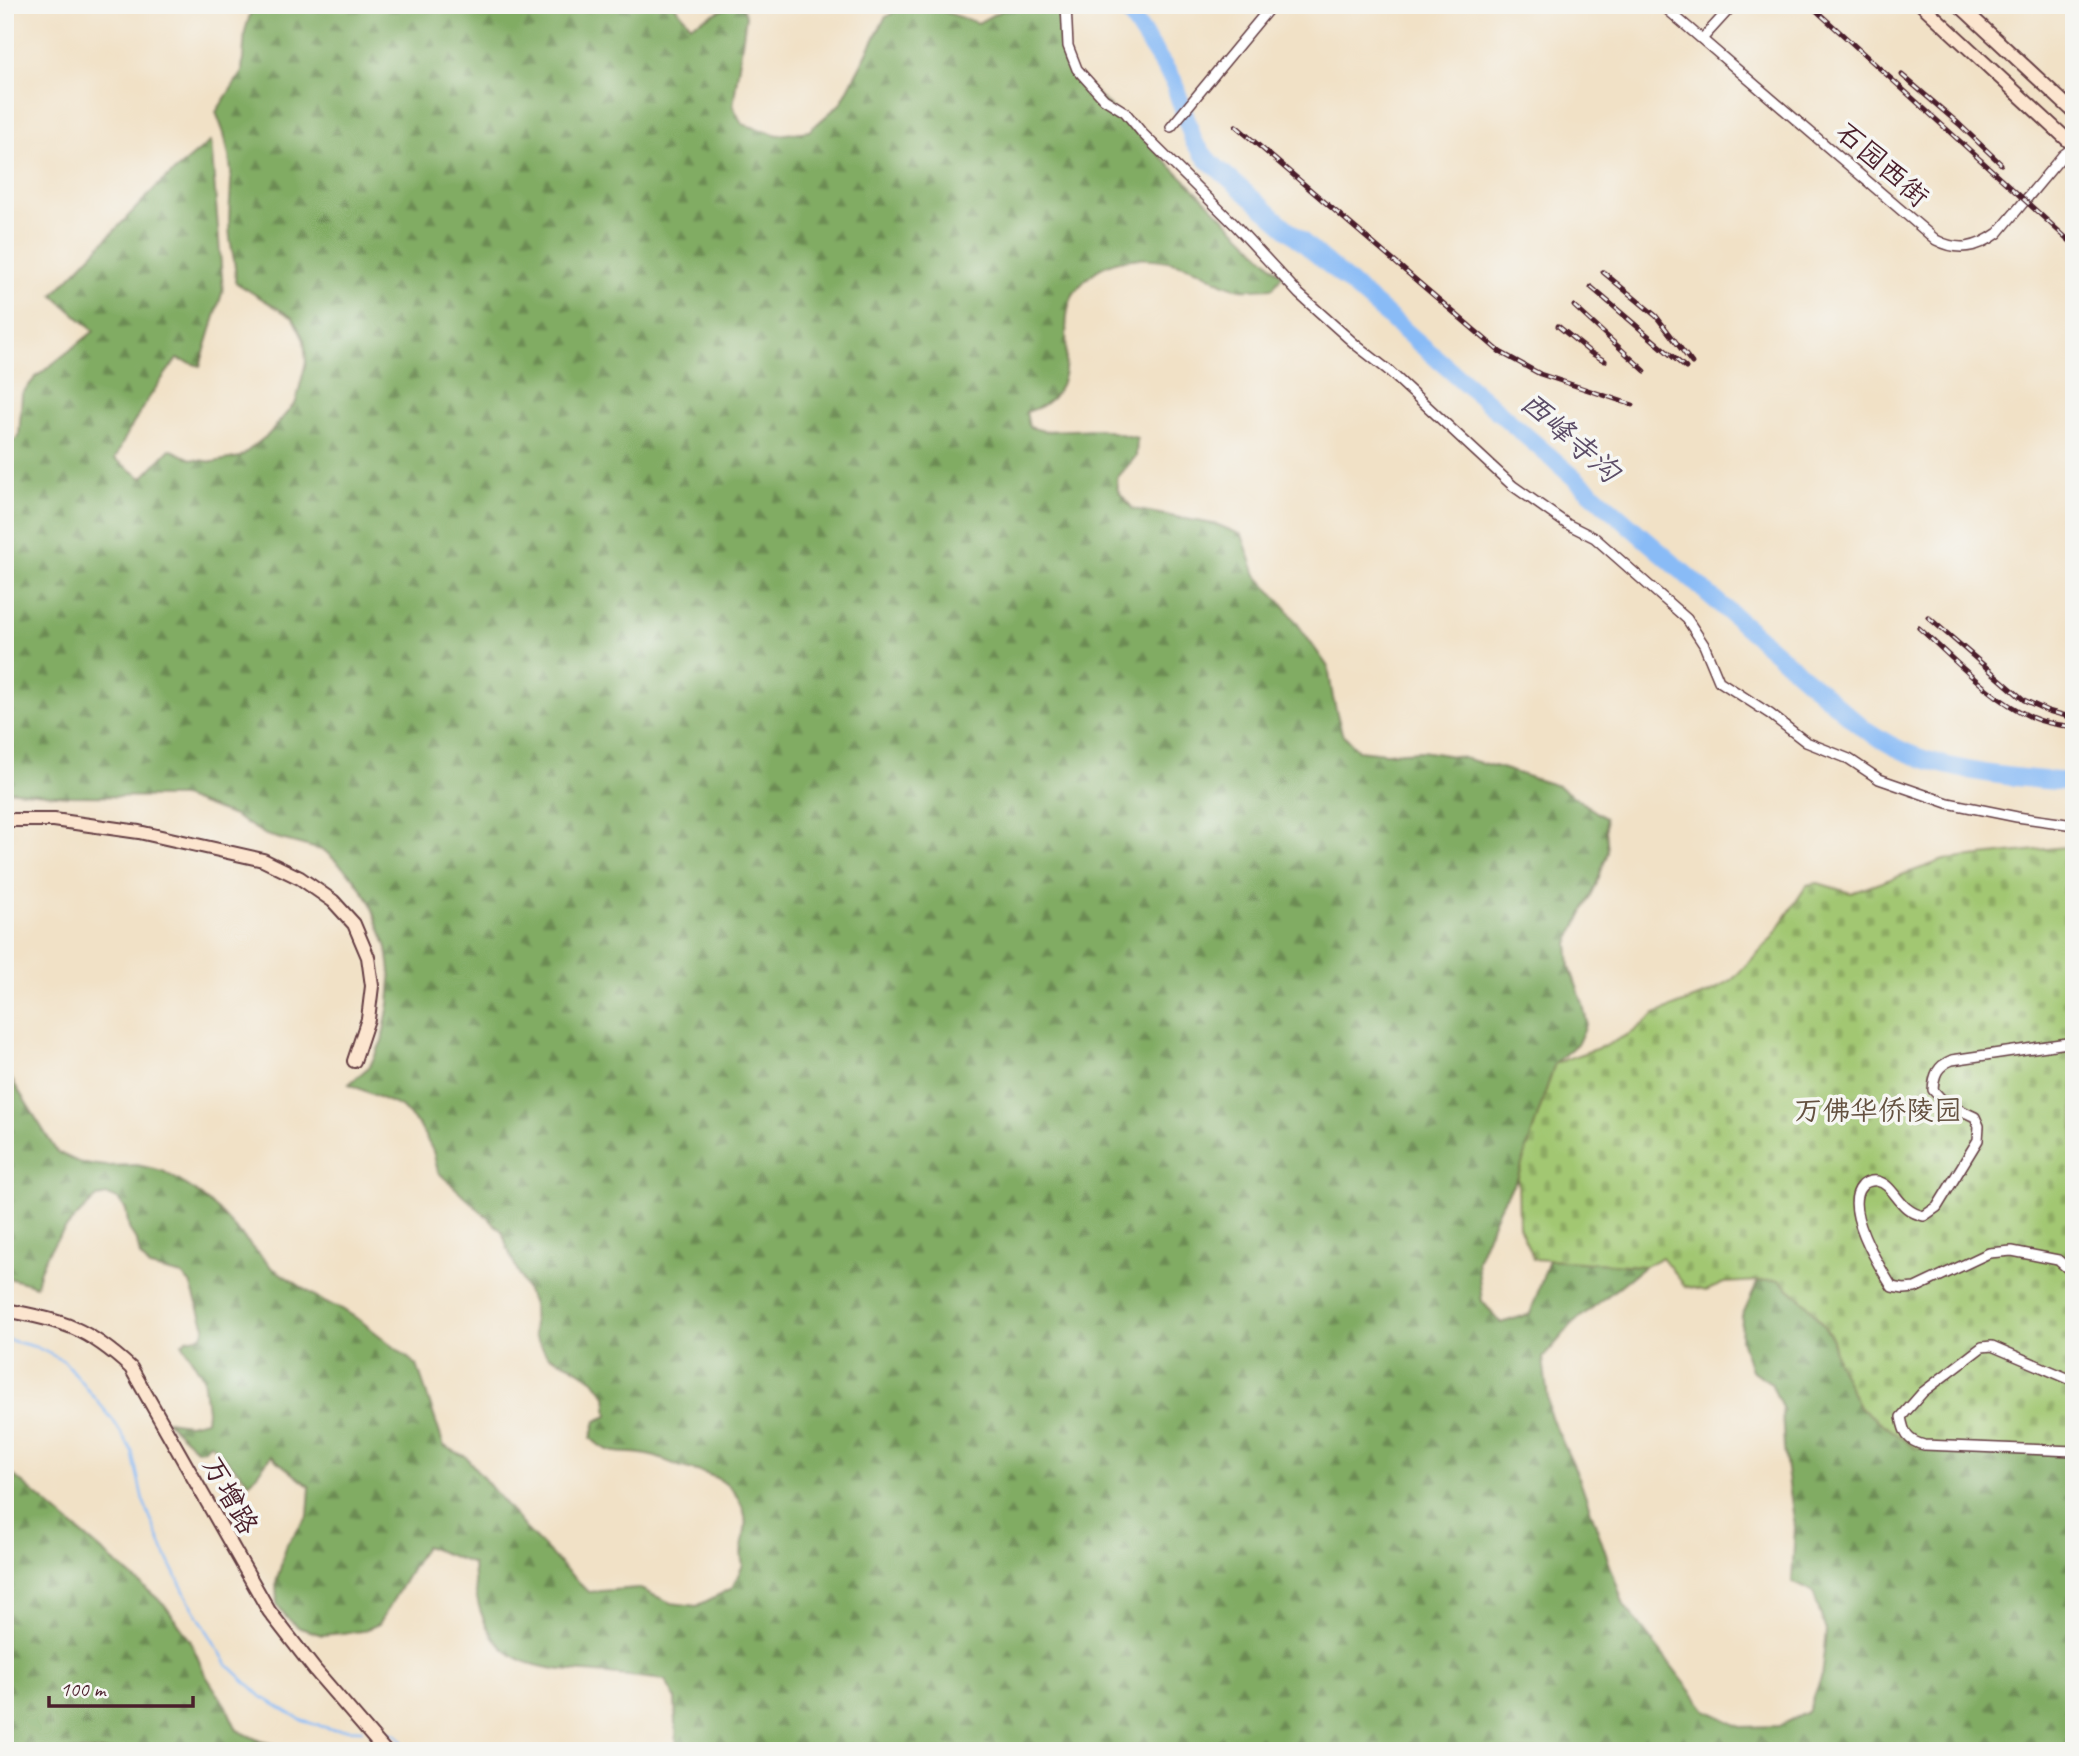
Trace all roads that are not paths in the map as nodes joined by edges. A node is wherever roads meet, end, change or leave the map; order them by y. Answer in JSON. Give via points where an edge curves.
{"nodes":[{"id":1,"x":1066,"y":5,"type":"edge"},
{"id":2,"x":1272,"y":5,"type":"edge"},
{"id":3,"x":1662,"y":5,"type":"edge"},
{"id":4,"x":1733,"y":5,"type":"edge"},
{"id":5,"x":1922,"y":5,"type":"edge"},
{"id":6,"x":1959,"y":5,"type":"edge"},
{"id":7,"x":1702,"y":39,"type":"junction"},
{"id":8,"x":2074,"y":112,"type":"edge"},
{"id":9,"x":1171,"y":127,"type":"dead end"},
{"id":10,"x":2074,"y":147,"type":"edge"},
{"id":11,"x":5,"y":820,"type":"edge"},
{"id":12,"x":2074,"y":825,"type":"edge"},
{"id":13,"x":2074,"y":1042,"type":"edge"},
{"id":14,"x":354,"y":1061,"type":"dead end"},
{"id":15,"x":2074,"y":1273,"type":"edge"},
{"id":16,"x":5,"y":1310,"type":"edge"},
{"id":17,"x":2074,"y":1381,"type":"edge"},
{"id":18,"x":2074,"y":1451,"type":"edge"},
{"id":19,"x":384,"y":1750,"type":"edge"}],
"edges":[{"from":1,"to":12,"type":"street","via":[[1068,46],[1077,69],[1104,99],[1131,117],[1299,294],[1513,486],[1595,538],[1687,619],[1719,681],[1806,742],[1880,779],[1948,803]]},
{"from":2,"to":9,"type":"street"},
{"from":3,"to":7,"type":"street","name":"石园西街"},
{"from":4,"to":7,"type":"street"},
{"from":5,"to":10,"type":"street"},
{"from":6,"to":8,"type":"street"},
{"from":7,"to":10,"type":"street","name":"石园西街","via":[[1936,240],[1951,247],[1976,244],[1998,233]]},
{"from":11,"to":14,"type":"street","via":[[54,820],[139,832],[263,860],[300,878],[333,901],[354,924],[368,957],[370,1008]]},
{"from":13,"to":15,"type":"street","via":[[1943,1064],[1934,1076],[1933,1090],[1945,1103],[1975,1117],[1979,1126],[1978,1140],[1937,1207],[1924,1216],[1914,1214],[1889,1187],[1877,1181],[1860,1187],[1854,1203],[1892,1287],[1915,1289],[1989,1253],[2012,1251],[2058,1260]]},
{"from":16,"to":19,"type":"street","name":"万增路","via":[[79,1329],[105,1344],[131,1368],[269,1611]]},
{"from":17,"to":18,"type":"street","via":[[1992,1346],[1982,1347],[1923,1392],[1901,1417],[1904,1435],[1924,1445]]}]}
